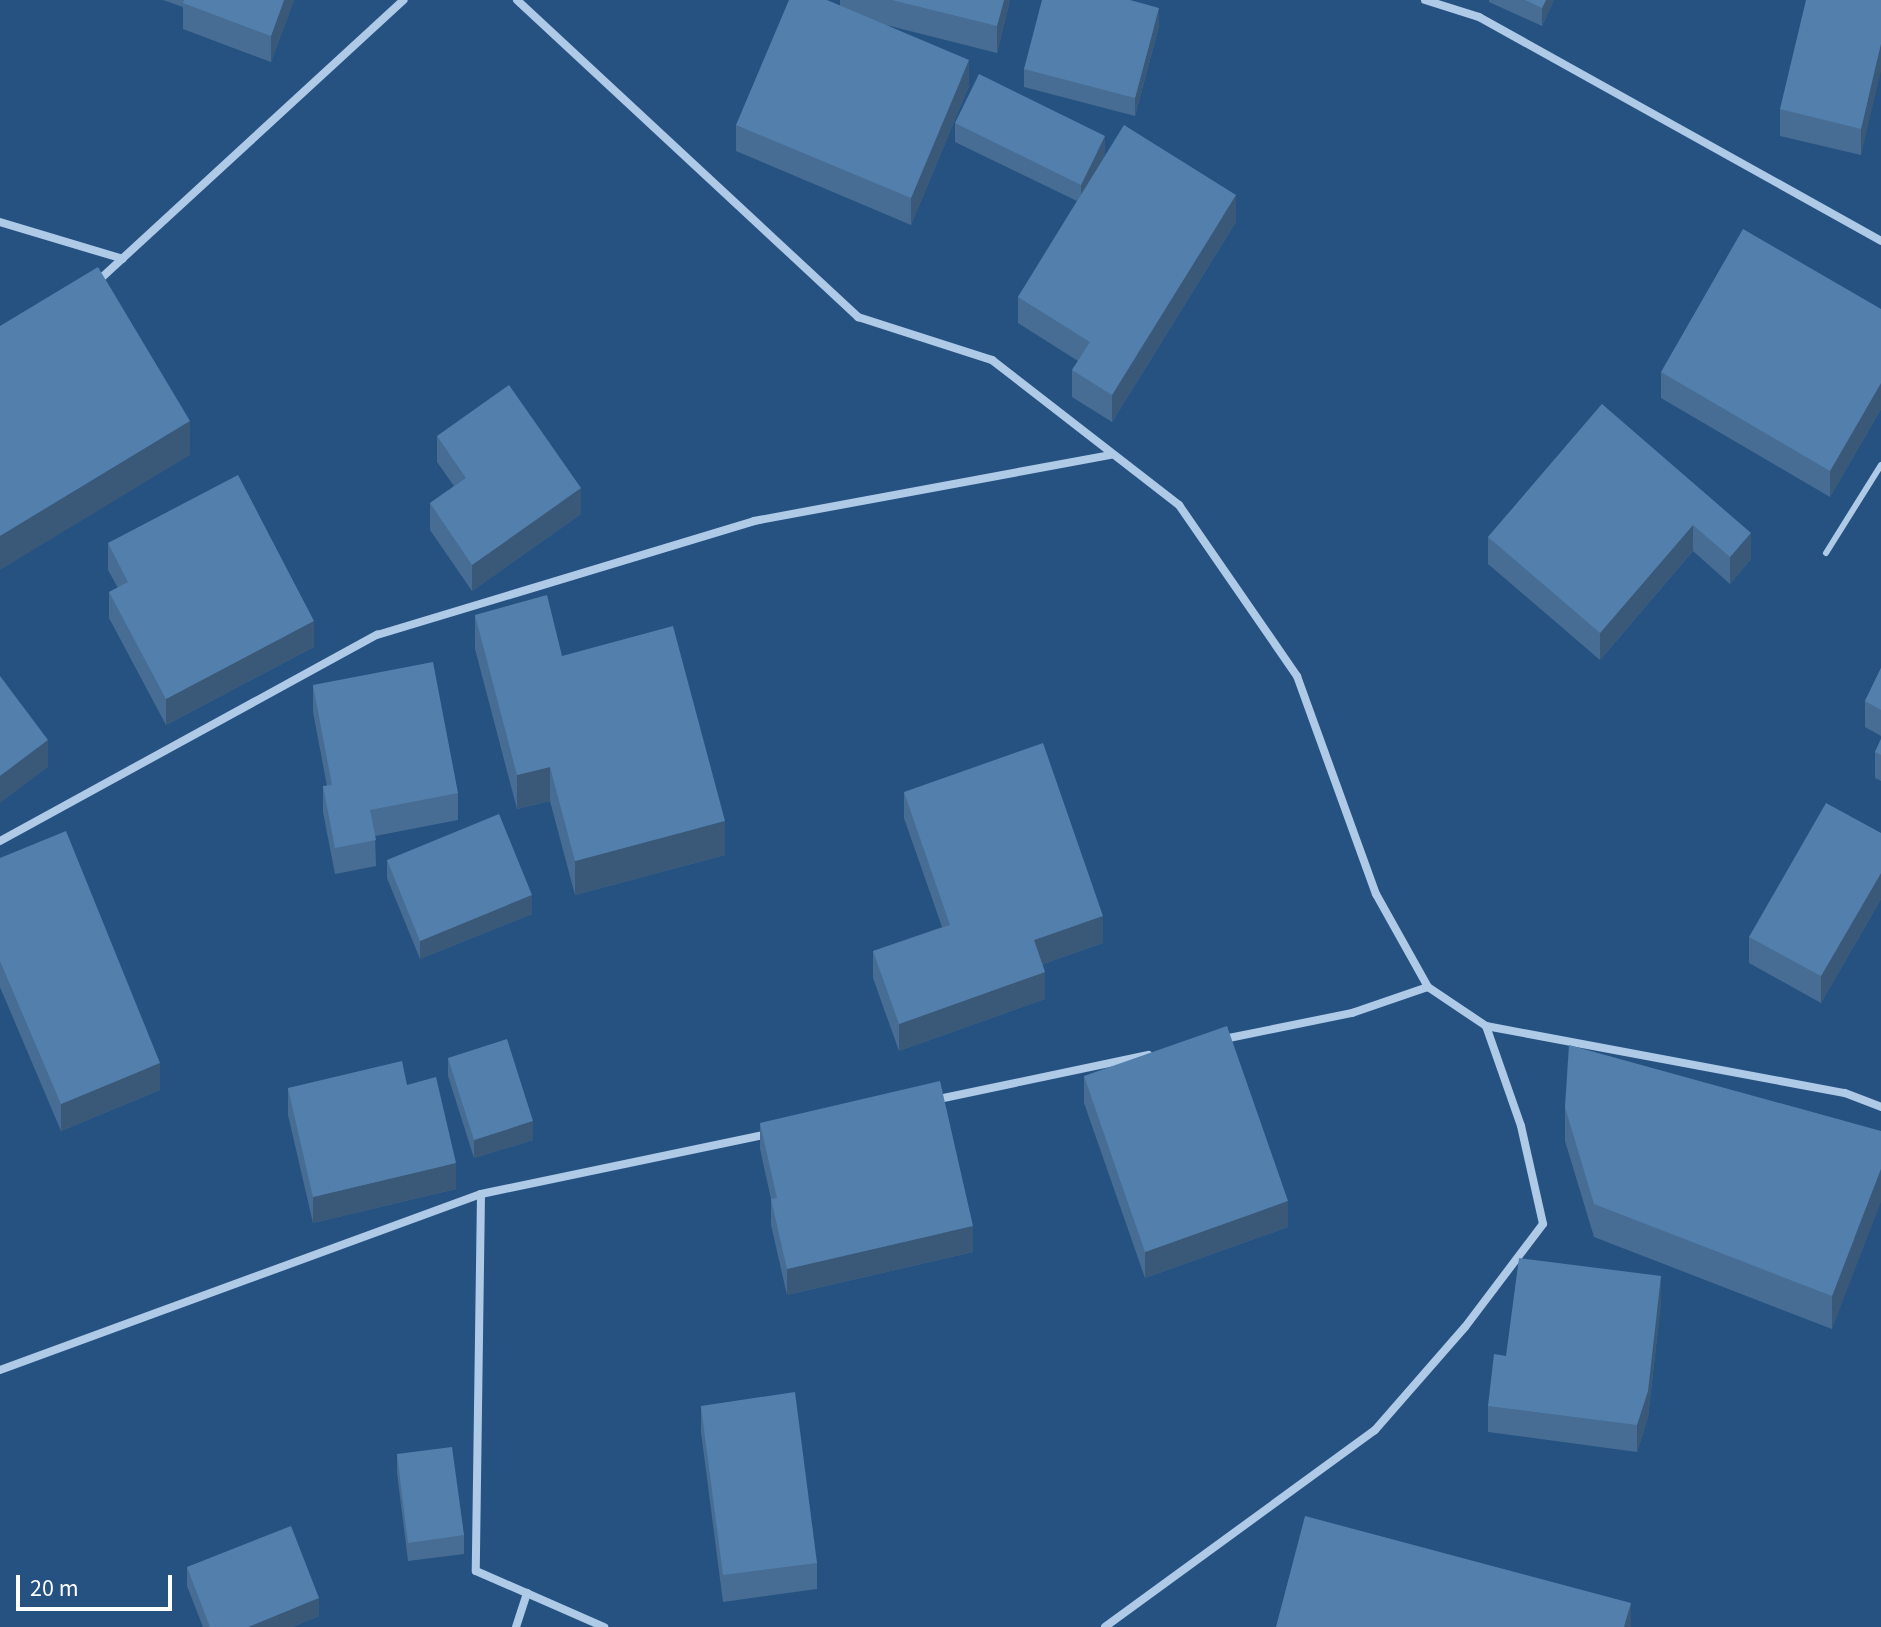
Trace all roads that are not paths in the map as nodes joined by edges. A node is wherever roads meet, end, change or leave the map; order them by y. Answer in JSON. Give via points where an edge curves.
{"nodes":[{"id":1,"x":404,"y":0,"type":"edge"},
{"id":2,"x":517,"y":0,"type":"edge"},
{"id":3,"x":1425,"y":0,"type":"edge"},
{"id":4,"x":0,"y":222,"type":"edge"},
{"id":5,"x":1881,"y":241,"type":"edge"},
{"id":6,"x":123,"y":259,"type":"junction"},
{"id":7,"x":82,"y":293,"type":"edge"},
{"id":8,"x":1111,"y":455,"type":"junction"},
{"id":9,"x":1881,"y":465,"type":"edge"},
{"id":10,"x":1826,"y":553,"type":"dead end"},
{"id":11,"x":0,"y":841,"type":"edge"},
{"id":12,"x":1428,"y":987,"type":"junction"},
{"id":13,"x":1486,"y":1026,"type":"junction"},
{"id":14,"x":1212,"y":1042,"type":"edge"},
{"id":15,"x":1165,"y":1052,"type":"edge"},
{"id":16,"x":916,"y":1103,"type":"edge"},
{"id":17,"x":1881,"y":1107,"type":"edge"},
{"id":18,"x":776,"y":1132,"type":"edge"},
{"id":19,"x":481,"y":1194,"type":"junction"},
{"id":20,"x":0,"y":1370,"type":"edge"},
{"id":21,"x":527,"y":1593,"type":"junction"},
{"id":22,"x":516,"y":1627,"type":"edge"},
{"id":23,"x":604,"y":1627,"type":"edge"},
{"id":24,"x":1105,"y":1627,"type":"edge"}],
"edges":[{"from":1,"to":6,"type":"street"},
{"from":2,"to":8,"type":"street","via":[[858,317],[992,360]]},
{"from":3,"to":5,"type":"street","via":[[1479,17]]},
{"from":4,"to":6,"type":"street"},
{"from":6,"to":7,"type":"street"},
{"from":8,"to":11,"type":"street","via":[[754,521],[377,635]]},
{"from":8,"to":12,"type":"street","via":[[1179,505],[1297,676],[1376,894]]},
{"from":9,"to":10,"type":"lane"},
{"from":12,"to":13,"type":"street"},
{"from":12,"to":14,"type":"street","via":[[1352,1013]]},
{"from":13,"to":17,"type":"street","via":[[1845,1093]]},
{"from":13,"to":24,"type":"street","via":[[1521,1126],[1543,1224],[1465,1327],[1375,1430]]},
{"from":15,"to":16,"type":"street"},
{"from":18,"to":19,"type":"street"},
{"from":19,"to":20,"type":"street"},
{"from":19,"to":21,"type":"street","via":[[476,1571]]},
{"from":21,"to":22,"type":"street"},
{"from":21,"to":23,"type":"street"}]}
